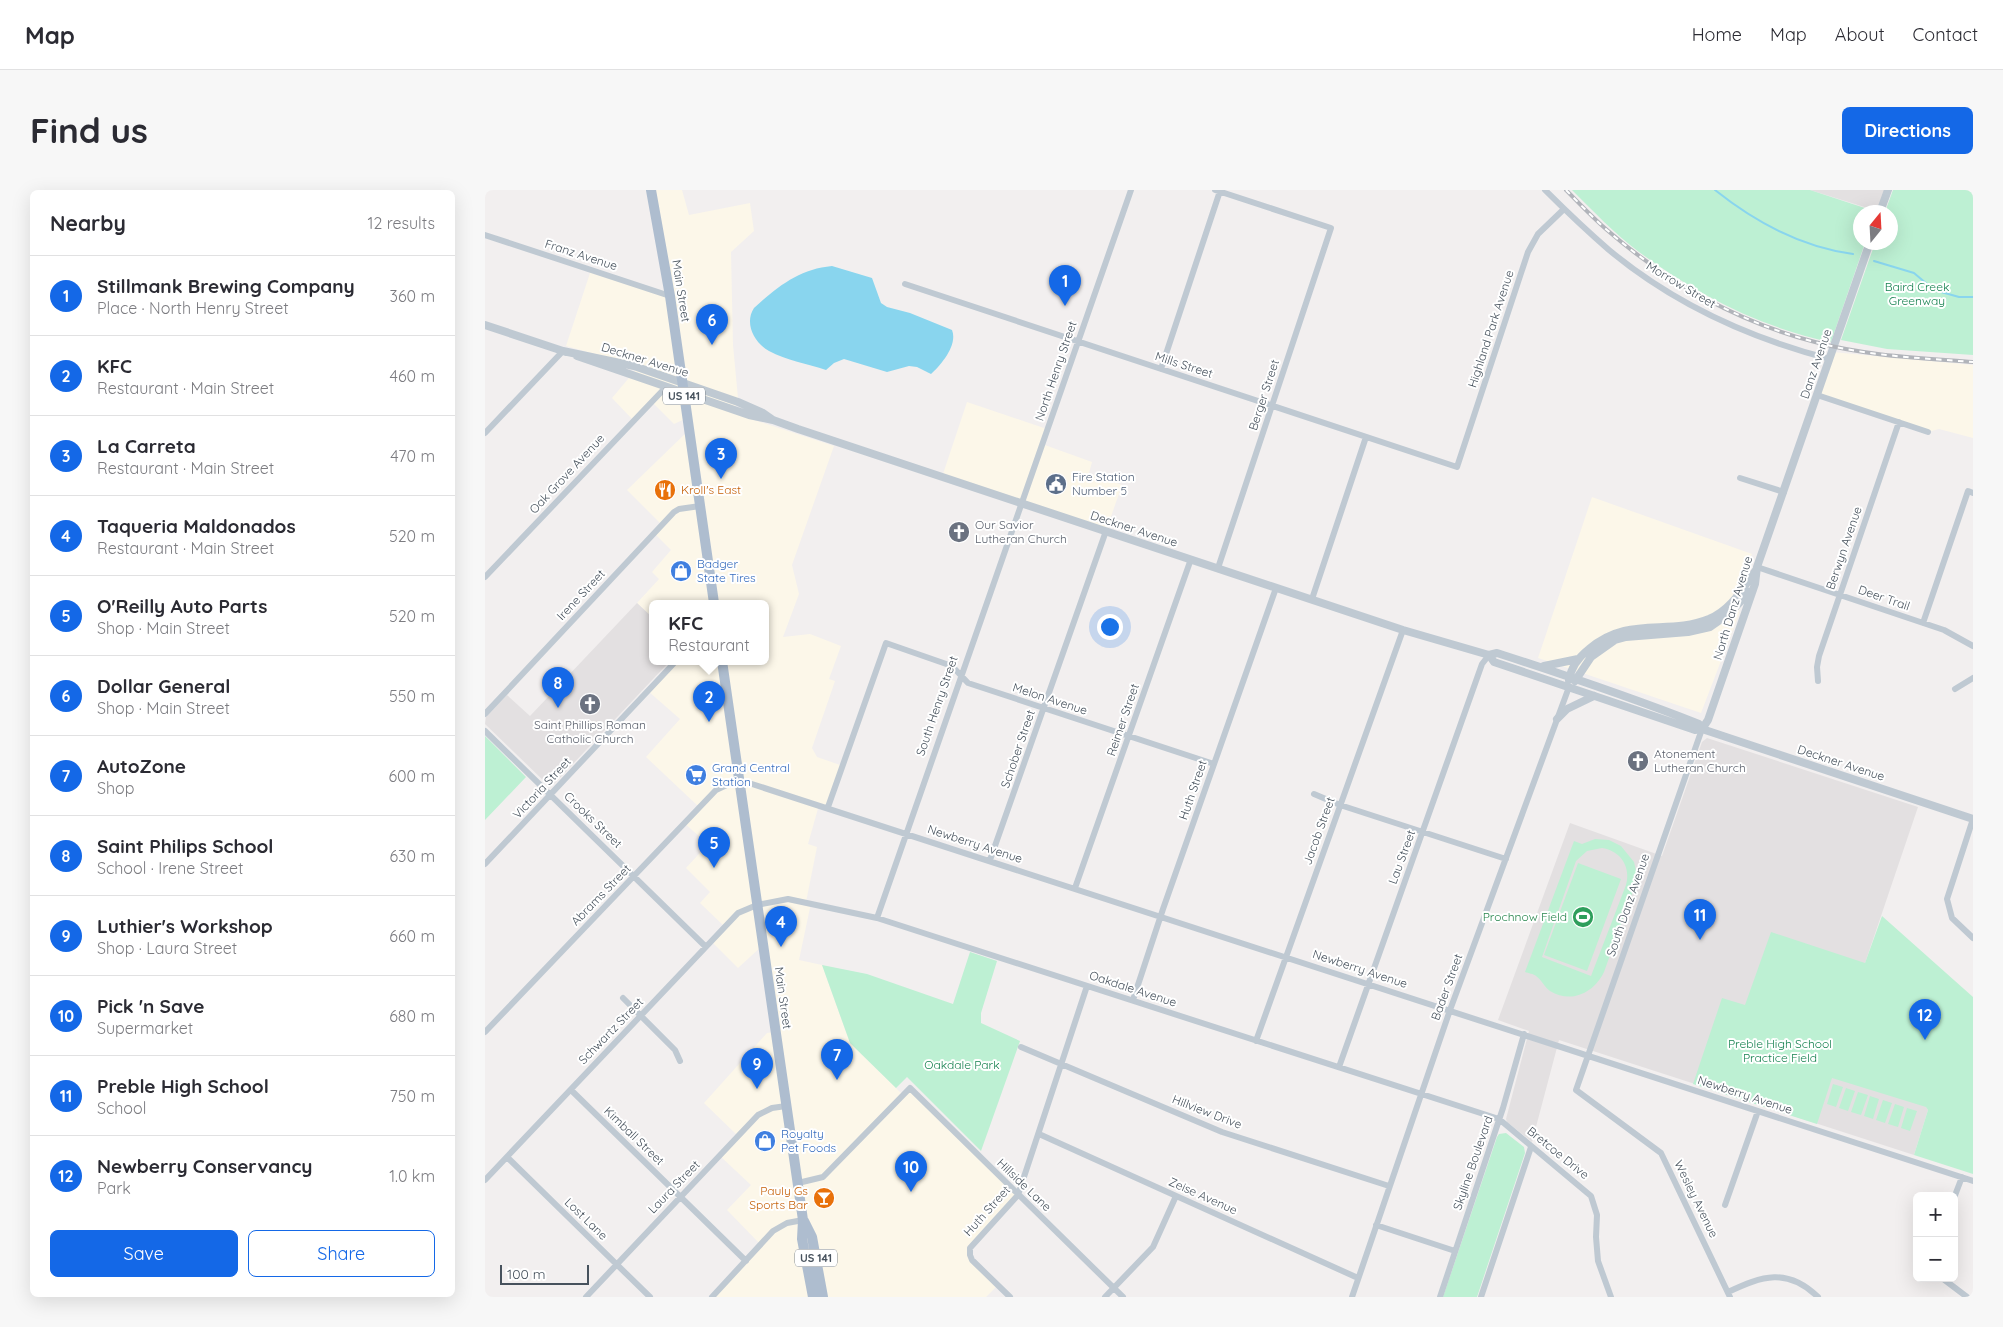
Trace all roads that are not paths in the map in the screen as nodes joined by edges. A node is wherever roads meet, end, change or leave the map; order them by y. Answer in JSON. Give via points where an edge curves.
{"nodes":[{"id":1,"x":651,"y":190,"type":"edge"},
{"id":2,"x":1131,"y":190,"type":"edge"},
{"id":3,"x":1545,"y":190,"type":"edge"},
{"id":4,"x":1887,"y":190,"type":"edge"},
{"id":5,"x":1218,"y":191,"type":"edge"},
{"id":6,"x":1882,"y":205,"type":"edge"},
{"id":7,"x":1564,"y":209,"type":"junction"},
{"id":8,"x":485,"y":235,"type":"edge"},
{"id":9,"x":1866,"y":250,"type":"edge"},
{"id":10,"x":905,"y":284,"type":"dead end"},
{"id":11,"x":670,"y":296,"type":"junction"},
{"id":12,"x":485,"y":325,"type":"edge"},
{"id":13,"x":1078,"y":342,"type":"junction"},
{"id":14,"x":563,"y":351,"type":"junction"},
{"id":15,"x":1829,"y":359,"type":"junction"},
{"id":16,"x":1161,"y":369,"type":"junction"},
{"id":17,"x":666,"y":387,"type":"junction"},
{"id":18,"x":683,"y":388,"type":"junction"},
{"id":19,"x":1817,"y":395,"type":"junction"},
{"id":20,"x":1272,"y":406,"type":"junction"},
{"id":21,"x":1899,"y":422,"type":"junction"},
{"id":22,"x":1928,"y":432,"type":"dead end"},
{"id":23,"x":485,"y":433,"type":"edge"},
{"id":24,"x":1366,"y":437,"type":"junction"},
{"id":25,"x":1457,"y":467,"type":"joint"},
{"id":26,"x":1740,"y":478,"type":"dead end"},
{"id":27,"x":1784,"y":492,"type":"junction"},
{"id":28,"x":1971,"y":492,"type":"edge"},
{"id":29,"x":1021,"y":503,"type":"junction"},
{"id":30,"x":701,"y":506,"type":"junction"},
{"id":31,"x":1106,"y":531,"type":"junction"},
{"id":32,"x":1191,"y":560,"type":"junction"},
{"id":33,"x":1218,"y":568,"type":"junction"},
{"id":34,"x":1757,"y":568,"type":"junction"},
{"id":35,"x":485,"y":577,"type":"edge"},
{"id":36,"x":1755,"y":584,"type":"junction"},
{"id":37,"x":1276,"y":588,"type":"junction"},
{"id":38,"x":1840,"y":595,"type":"junction"},
{"id":39,"x":714,"y":600,"type":"edge"},
{"id":40,"x":1312,"y":600,"type":"junction"},
{"id":41,"x":1923,"y":623,"type":"junction"},
{"id":42,"x":1403,"y":630,"type":"junction"},
{"id":43,"x":1973,"y":646,"type":"edge"},
{"id":44,"x":1489,"y":655,"type":"junction"},
{"id":45,"x":1578,"y":658,"type":"junction"},
{"id":46,"x":672,"y":665,"type":"edge"},
{"id":47,"x":722,"y":665,"type":"edge"},
{"id":48,"x":1538,"y":666,"type":"junction"},
{"id":49,"x":960,"y":675,"type":"junction"},
{"id":50,"x":1573,"y":678,"type":"junction"},
{"id":51,"x":1973,"y":678,"type":"edge"},
{"id":52,"x":1818,"y":681,"type":"dead end"},
{"id":53,"x":1569,"y":687,"type":"junction"},
{"id":54,"x":1955,"y":689,"type":"dead end"},
{"id":55,"x":1594,"y":696,"type":"junction"},
{"id":56,"x":1044,"y":709,"type":"junction"},
{"id":57,"x":485,"y":714,"type":"edge"},
{"id":58,"x":1557,"y":719,"type":"junction"},
{"id":59,"x":1702,"y":728,"type":"junction"},
{"id":60,"x":485,"y":731,"type":"edge"},
{"id":61,"x":1129,"y":736,"type":"junction"},
{"id":62,"x":1214,"y":764,"type":"junction"},
{"id":63,"x":739,"y":783,"type":"junction"},
{"id":64,"x":1314,"y":794,"type":"dead end"},
{"id":65,"x":551,"y":795,"type":"junction"},
{"id":66,"x":1341,"y":805,"type":"junction"},
{"id":67,"x":828,"y":807,"type":"junction"},
{"id":68,"x":1973,"y":819,"type":"edge"},
{"id":69,"x":1423,"y":832,"type":"junction"},
{"id":70,"x":905,"y":833,"type":"junction"},
{"id":71,"x":1506,"y":858,"type":"junction"},
{"id":72,"x":990,"y":860,"type":"junction"},
{"id":73,"x":485,"y":864,"type":"edge"},
{"id":74,"x":634,"y":876,"type":"junction"},
{"id":75,"x":1075,"y":888,"type":"junction"},
{"id":76,"x":757,"y":905,"type":"junction"},
{"id":77,"x":1161,"y":916,"type":"junction"},
{"id":78,"x":877,"y":918,"type":"junction"},
{"id":79,"x":1973,"y":938,"type":"edge"},
{"id":80,"x":706,"y":947,"type":"junction"},
{"id":81,"x":1287,"y":956,"type":"junction"},
{"id":82,"x":1369,"y":983,"type":"junction"},
{"id":83,"x":1087,"y":986,"type":"junction"},
{"id":84,"x":623,"y":998,"type":"dead end"},
{"id":85,"x":1133,"y":1000,"type":"junction"},
{"id":86,"x":1450,"y":1010,"type":"junction"},
{"id":87,"x":641,"y":1016,"type":"junction"},
{"id":88,"x":485,"y":1032,"type":"edge"},
{"id":89,"x":1524,"y":1034,"type":"junction"},
{"id":90,"x":1256,"y":1040,"type":"junction"},
{"id":91,"x":1021,"y":1047,"type":"dead end"},
{"id":92,"x":1588,"y":1056,"type":"junction"},
{"id":93,"x":680,"y":1061,"type":"dead end"},
{"id":94,"x":1061,"y":1064,"type":"junction"},
{"id":95,"x":1339,"y":1067,"type":"junction"},
{"id":96,"x":571,"y":1090,"type":"junction"},
{"id":97,"x":1576,"y":1090,"type":"joint"},
{"id":98,"x":1421,"y":1094,"type":"junction"},
{"id":99,"x":786,"y":1106,"type":"junction"},
{"id":100,"x":1758,"y":1111,"type":"junction"},
{"id":101,"x":1499,"y":1119,"type":"junction"},
{"id":102,"x":1039,"y":1134,"type":"junction"},
{"id":103,"x":1531,"y":1147,"type":"junction"},
{"id":104,"x":507,"y":1157,"type":"junction"},
{"id":105,"x":1962,"y":1177,"type":"junction"},
{"id":106,"x":485,"y":1180,"type":"edge"},
{"id":107,"x":1973,"y":1180,"type":"edge"},
{"id":108,"x":798,"y":1183,"type":"junction"},
{"id":109,"x":1389,"y":1186,"type":"junction"},
{"id":110,"x":1956,"y":1192,"type":"edge"},
{"id":111,"x":1018,"y":1195,"type":"junction"},
{"id":112,"x":1176,"y":1196,"type":"junction"},
{"id":113,"x":680,"y":1197,"type":"junction"},
{"id":114,"x":1725,"y":1205,"type":"dead end"},
{"id":115,"x":803,"y":1220,"type":"junction"},
{"id":116,"x":1376,"y":1225,"type":"junction"},
{"id":117,"x":1455,"y":1251,"type":"junction"},
{"id":118,"x":745,"y":1261,"type":"junction"},
{"id":119,"x":617,"y":1264,"type":"junction"},
{"id":120,"x":1358,"y":1278,"type":"junction"},
{"id":121,"x":1947,"y":1282,"type":"edge"},
{"id":122,"x":1114,"y":1288,"type":"junction"},
{"id":123,"x":1729,"y":1294,"type":"edge"},
{"id":124,"x":586,"y":1297,"type":"edge"},
{"id":125,"x":649,"y":1297,"type":"edge"},
{"id":126,"x":712,"y":1297,"type":"edge"},
{"id":127,"x":813,"y":1297,"type":"edge"},
{"id":128,"x":823,"y":1297,"type":"edge"},
{"id":129,"x":1010,"y":1297,"type":"edge"},
{"id":130,"x":1105,"y":1297,"type":"edge"},
{"id":131,"x":1123,"y":1297,"type":"edge"},
{"id":132,"x":1352,"y":1297,"type":"edge"},
{"id":133,"x":1440,"y":1297,"type":"edge"},
{"id":134,"x":1481,"y":1297,"type":"edge"},
{"id":135,"x":1611,"y":1297,"type":"edge"},
{"id":136,"x":1818,"y":1297,"type":"edge"},
{"id":137,"x":1967,"y":1297,"type":"edge"}],
"edges":[{"from":1,"to":11,"type":"main road","name":"Main Street","number":"US 141"},
{"from":2,"to":13,"type":"street","name":"North Henry Street"},
{"from":3,"to":7,"type":"street","name":"Morrow Street"},
{"from":4,"to":6,"type":"street"},
{"from":5,"to":16,"type":"street"},
{"from":5,"to":20,"type":"street","name":"Berger Street","via":[[1331,228]]},
{"from":7,"to":15,"type":"street","name":"Morrow Street","via":[[1610,251],[1675,298],[1744,332]]},
{"from":7,"to":25,"type":"street","name":"Highland Park Avenue","via":[[1538,234],[1529,252]]},
{"from":8,"to":11,"type":"street","name":"Franz Avenue"},
{"from":9,"to":15,"type":"street","name":"Danz Avenue"},
{"from":10,"to":13,"type":"street","name":"Mills Street"},
{"from":11,"to":18,"type":"main road","name":"Main Street","number":"US 141"},
{"from":12,"to":14,"type":"street","name":"Deckner Avenue"},
{"from":13,"to":16,"type":"street","name":"Mills Street"},
{"from":13,"to":29,"type":"street","name":"North Henry Street"},
{"from":14,"to":17,"type":"street","name":"Deckner Avenue"},
{"from":14,"to":18,"type":"street","name":"Deckner Avenue","via":[[634,366]]},
{"from":14,"to":23,"type":"street"},
{"from":15,"to":19,"type":"street","name":"Danz Avenue"},
{"from":16,"to":20,"type":"street","name":"Mills Street"},
{"from":17,"to":18,"type":"street","name":"Deckner Avenue"},
{"from":17,"to":35,"type":"street","name":"Oak Grove Avenue"},
{"from":18,"to":29,"type":"street","name":"Deckner Avenue","via":[[751,407],[773,420]]},
{"from":18,"to":30,"type":"main road","name":"Main Street","number":"US 141"},
{"from":19,"to":21,"type":"street"},
{"from":19,"to":27,"type":"street","name":"Danz Avenue"},
{"from":20,"to":24,"type":"street","name":"Mills Street"},
{"from":20,"to":33,"type":"street","name":"Berger Street"},
{"from":21,"to":22,"type":"street"},
{"from":21,"to":38,"type":"street","name":"Berwyn Avenue"},
{"from":24,"to":25,"type":"street","name":"Mills Street"},
{"from":24,"to":40,"type":"street"},
{"from":26,"to":27,"type":"street"},
{"from":27,"to":34,"type":"street","name":"North Danz Avenue"},
{"from":28,"to":41,"type":"street"},
{"from":29,"to":31,"type":"street","name":"Deckner Avenue"},
{"from":29,"to":49,"type":"street","name":"South Henry Street"},
{"from":30,"to":39,"type":"main road","name":"Main Street","number":"US 141"},
{"from":30,"to":57,"type":"street","name":"Irene Street","via":[[674,512]]},
{"from":31,"to":32,"type":"street","name":"Deckner Avenue"},
{"from":31,"to":56,"type":"street","name":"Schober Street"},
{"from":32,"to":33,"type":"street","name":"Deckner Avenue"},
{"from":32,"to":61,"type":"street","name":"Reimer Street"},
{"from":33,"to":37,"type":"street","name":"Deckner Avenue"},
{"from":34,"to":36,"type":"street","name":"North Danz Avenue"},
{"from":34,"to":38,"type":"street","name":"Deer Trail"},
{"from":34,"to":45,"type":"street","via":[[1737,597],[1710,618],[1619,631]]},
{"from":36,"to":50,"type":"street","via":[[1739,605],[1719,622],[1699,630],[1615,640],[1591,657]]},
{"from":36,"to":59,"type":"street","name":"North Danz Avenue","via":[[1708,720]]},
{"from":37,"to":40,"type":"street","name":"Deckner Avenue"},
{"from":37,"to":62,"type":"street","name":"Huth Street"},
{"from":38,"to":41,"type":"street","name":"Deer Trail"},
{"from":38,"to":52,"type":"street","name":"Berwyn Avenue","via":[[1818,660]]},
{"from":40,"to":42,"type":"street","name":"Deckner Avenue"},
{"from":41,"to":43,"type":"street","name":"Deer Trail"},
{"from":42,"to":44,"type":"street","name":"Deckner Avenue"},
{"from":42,"to":66,"type":"street","name":"Jacob Street"},
{"from":44,"to":48,"type":"street","name":"Deckner Avenue","via":[[1497,653]]},
{"from":44,"to":53,"type":"street","name":"Deckner Avenue","via":[[1494,662]]},
{"from":44,"to":69,"type":"street","name":"Lau Street","via":[[1482,664]]},
{"from":45,"to":48,"type":"street"},
{"from":45,"to":50,"type":"street"},
{"from":46,"to":65,"type":"street","name":"Victoria Street"},
{"from":47,"to":63,"type":"main road","name":"Main Street","number":"US 141"},
{"from":48,"to":50,"type":"street","name":"Deckner Avenue"},
{"from":49,"to":56,"type":"street","name":"Melon Avenue","via":[[968,684]]},
{"from":49,"to":67,"type":"street","name":"Melon Avenue","via":[[953,666],[886,643]]},
{"from":49,"to":70,"type":"street","name":"South Henry Street"},
{"from":50,"to":53,"type":"street"},
{"from":50,"to":59,"type":"street","name":"Deckner Avenue","via":[[1699,724]]},
{"from":51,"to":54,"type":"street"},
{"from":53,"to":55,"type":"street","name":"Deckner Avenue"},
{"from":53,"to":58,"type":"street","name":"Bader Street"},
{"from":55,"to":58,"type":"street","via":[[1567,709]]},
{"from":55,"to":59,"type":"street","name":"Deckner Avenue","via":[[1695,730]]},
{"from":56,"to":61,"type":"street","name":"Melon Avenue"},
{"from":56,"to":72,"type":"street","name":"Schober Street"},
{"from":58,"to":71,"type":"street","name":"Bader Street"},
{"from":59,"to":68,"type":"street","name":"Deckner Avenue"},
{"from":59,"to":92,"type":"street","name":"South Danz Avenue"},
{"from":60,"to":65,"type":"street","name":"Crooks Street"},
{"from":61,"to":62,"type":"street","name":"Melon Avenue"},
{"from":61,"to":75,"type":"street","name":"Reimer Street"},
{"from":62,"to":77,"type":"street","name":"Huth Street"},
{"from":63,"to":67,"type":"street","name":"Newberry Avenue"},
{"from":63,"to":74,"type":"street","name":"Abrams Street","via":[[727,784],[716,790]]},
{"from":63,"to":76,"type":"main road","name":"Main Street","number":"US 141"},
{"from":64,"to":66,"type":"street"},
{"from":65,"to":73,"type":"street","name":"Victoria Street"},
{"from":65,"to":74,"type":"street","name":"Crooks Street"},
{"from":66,"to":69,"type":"street"},
{"from":66,"to":81,"type":"street","name":"Jacob Street"},
{"from":67,"to":70,"type":"street","name":"Newberry Avenue"},
{"from":68,"to":79,"type":"street","via":[[1947,899],[1952,918]]},
{"from":69,"to":71,"type":"street"},
{"from":69,"to":82,"type":"street","name":"Lau Street"},
{"from":70,"to":72,"type":"street","name":"Newberry Avenue"},
{"from":70,"to":78,"type":"street","name":"South Henry Street"},
{"from":71,"to":86,"type":"street","name":"Bader Street"},
{"from":72,"to":75,"type":"street","name":"Newberry Avenue"},
{"from":74,"to":80,"type":"street","name":"Crooks Street"},
{"from":74,"to":88,"type":"street","name":"Abrams Street"},
{"from":75,"to":77,"type":"street","name":"Newberry Avenue"},
{"from":76,"to":78,"type":"street","name":"Oakdale Avenue","via":[[788,899]]},
{"from":76,"to":80,"type":"street","name":"Schwartz Street","via":[[738,913]]},
{"from":76,"to":99,"type":"main road","name":"Main Street","number":"US 141"},
{"from":77,"to":81,"type":"street","name":"Newberry Avenue"},
{"from":77,"to":85,"type":"street","name":"Huth Street"},
{"from":78,"to":83,"type":"street","name":"Oakdale Avenue"},
{"from":80,"to":87,"type":"street","name":"Schwartz Street"},
{"from":81,"to":82,"type":"street","name":"Newberry Avenue"},
{"from":81,"to":90,"type":"street","name":"Jacob Street"},
{"from":82,"to":86,"type":"street","name":"Newberry Avenue"},
{"from":82,"to":95,"type":"street","name":"Lau Street"},
{"from":83,"to":85,"type":"street","name":"Oakdale Avenue"},
{"from":83,"to":94,"type":"street","name":"Huth Street"},
{"from":84,"to":87,"type":"street"},
{"from":85,"to":90,"type":"street","name":"Oakdale Avenue"},
{"from":86,"to":89,"type":"street","name":"Newberry Avenue"},
{"from":86,"to":98,"type":"street","name":"Bader Street"},
{"from":87,"to":93,"type":"street","via":[[675,1050]]},
{"from":87,"to":96,"type":"street","name":"Schwartz Street"},
{"from":89,"to":92,"type":"street","name":"Newberry Avenue"},
{"from":89,"to":101,"type":"street","name":"Skyline Boulevard"},
{"from":90,"to":95,"type":"street","name":"Oakdale Avenue"},
{"from":91,"to":94,"type":"street","name":"Hillview Drive"},
{"from":92,"to":97,"type":"street","name":"South Danz Avenue"},
{"from":92,"to":100,"type":"street","name":"Newberry Avenue"},
{"from":94,"to":102,"type":"street","name":"Huth Street"},
{"from":94,"to":109,"type":"street","name":"Hillview Drive","via":[[1222,1132]]},
{"from":95,"to":98,"type":"street","name":"Oakdale Avenue"},
{"from":96,"to":104,"type":"street","name":"Schwartz Street"},
{"from":96,"to":113,"type":"street","name":"Kimball Street"},
{"from":97,"to":123,"type":"street","name":"Wesley Avenue","via":[[1661,1153]]},
{"from":98,"to":101,"type":"street","name":"Oakdale Avenue"},
{"from":98,"to":109,"type":"street","name":"Bader Street"},
{"from":99,"to":108,"type":"main road","name":"Main Street","number":"US 141"},
{"from":99,"to":113,"type":"street","name":"Laura Street","via":[[758,1115]]},
{"from":100,"to":105,"type":"street","name":"Newberry Avenue"},
{"from":100,"to":114,"type":"street"},
{"from":101,"to":103,"type":"street","name":"Bretcoe Drive"},
{"from":101,"to":117,"type":"street","name":"Skyline Boulevard"},
{"from":102,"to":111,"type":"street","name":"Huth Street"},
{"from":102,"to":112,"type":"street","name":"Zeise Avenue"},
{"from":103,"to":134,"type":"street"},
{"from":103,"to":135,"type":"street","name":"Bretcoe Drive","via":[[1591,1196],[1597,1215],[1598,1261]]},
{"from":104,"to":106,"type":"street","name":"Schwartz Street"},
{"from":104,"to":119,"type":"street","name":"Lost Lane"},
{"from":105,"to":107,"type":"street","name":"Newberry Avenue"},
{"from":105,"to":110,"type":"street"},
{"from":108,"to":111,"type":"street","name":"Hillside Lane","via":[[823,1177],[910,1088]]},
{"from":108,"to":115,"type":"main road","name":"Main Street","number":"US 141"},
{"from":109,"to":116,"type":"street","name":"Bader Street"},
{"from":111,"to":122,"type":"street","name":"Hillside Lane"},
{"from":111,"to":129,"type":"street","name":"Huth Street","via":[[972,1243],[969,1253]]},
{"from":112,"to":120,"type":"street","name":"Zeise Avenue"},
{"from":112,"to":122,"type":"street","via":[[1153,1247]]},
{"from":113,"to":118,"type":"street","name":"Kimball Street"},
{"from":113,"to":119,"type":"street","name":"Laura Street"},
{"from":115,"to":118,"type":"street","via":[[780,1225]]},
{"from":115,"to":127,"type":"main road","name":"Main Street","number":"US 141","via":[[802,1239]]},
{"from":115,"to":128,"type":"main road","name":"Main Street","number":"US 141","via":[[812,1237]]},
{"from":116,"to":117,"type":"street"},
{"from":116,"to":120,"type":"street","name":"Bader Street"},
{"from":117,"to":133,"type":"street","name":"Skyline Boulevard"},
{"from":118,"to":126,"type":"street"},
{"from":119,"to":124,"type":"street","name":"Laura Street"},
{"from":119,"to":125,"type":"street","name":"Lost Lane"},
{"from":120,"to":132,"type":"street","name":"Bader Street"},
{"from":121,"to":137,"type":"street"},
{"from":122,"to":130,"type":"street"},
{"from":122,"to":131,"type":"street","name":"Hillside Lane"},
{"from":123,"to":136,"type":"street","via":[[1753,1280],[1779,1276],[1796,1281]]}]}
